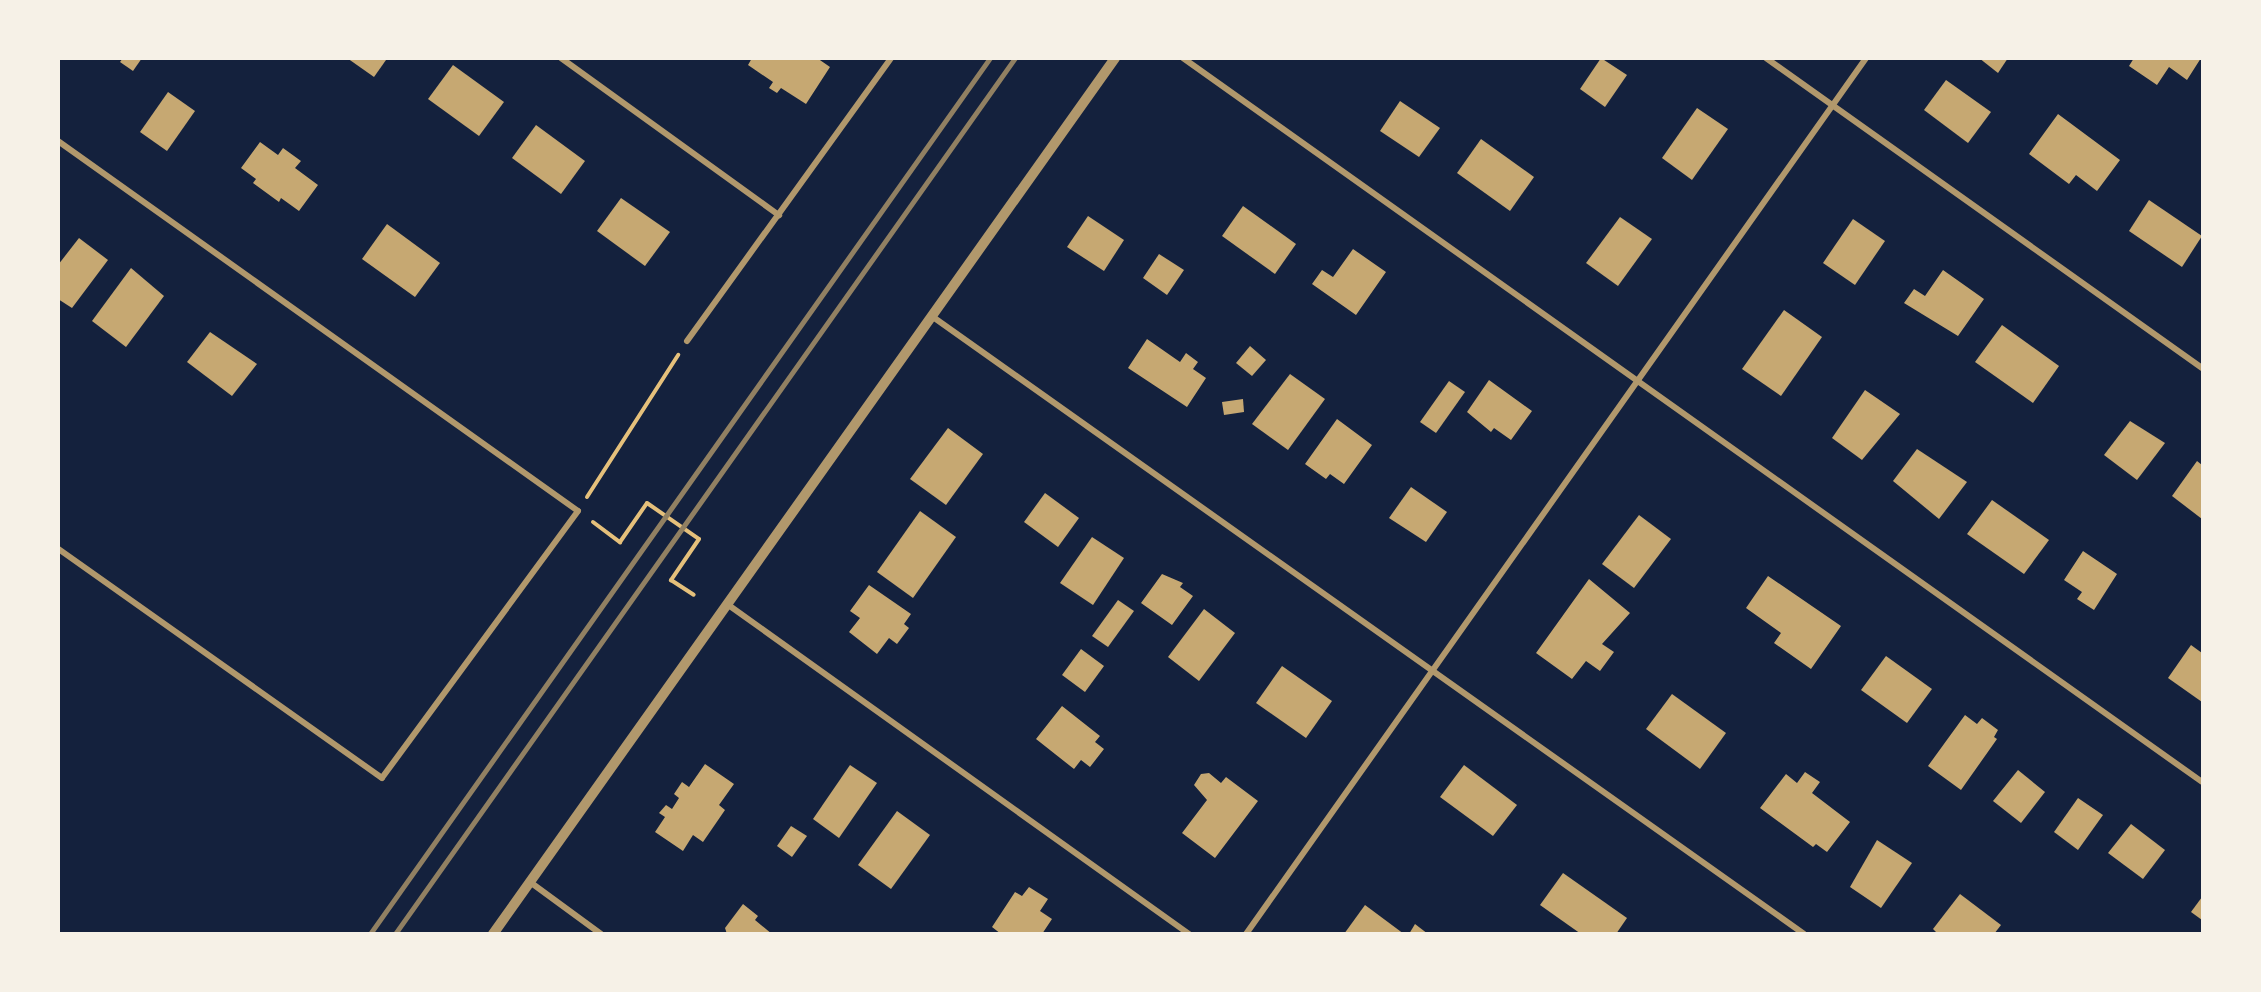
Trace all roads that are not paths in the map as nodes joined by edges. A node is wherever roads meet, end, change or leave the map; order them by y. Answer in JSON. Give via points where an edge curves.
{"nodes":[{"id":1,"x":561,"y":58,"type":"edge"},
{"id":2,"x":891,"y":58,"type":"edge"},
{"id":3,"x":1114,"y":58,"type":"edge"},
{"id":4,"x":1183,"y":58,"type":"edge"},
{"id":5,"x":1766,"y":58,"type":"edge"},
{"id":6,"x":1866,"y":58,"type":"edge"},
{"id":7,"x":1832,"y":105,"type":"junction"},
{"id":8,"x":58,"y":141,"type":"edge"},
{"id":9,"x":779,"y":214,"type":"junction"},
{"id":10,"x":933,"y":317,"type":"junction"},
{"id":11,"x":687,"y":342,"type":"road end"},
{"id":12,"x":2202,"y":368,"type":"edge"},
{"id":13,"x":1637,"y":381,"type":"junction"},
{"id":14,"x":58,"y":549,"type":"edge"},
{"id":15,"x":727,"y":604,"type":"junction"},
{"id":16,"x":1432,"y":670,"type":"junction"},
{"id":17,"x":2202,"y":782,"type":"edge"},
{"id":18,"x":530,"y":882,"type":"junction"},
{"id":19,"x":493,"y":933,"type":"edge"},
{"id":20,"x":601,"y":933,"type":"edge"},
{"id":21,"x":1189,"y":933,"type":"edge"},
{"id":22,"x":1246,"y":933,"type":"edge"},
{"id":23,"x":1804,"y":933,"type":"edge"}],
"edges":[{"from":1,"to":9,"type":"street"},
{"from":2,"to":9,"type":"street"},
{"from":3,"to":10,"type":"street"},
{"from":4,"to":13,"type":"street"},
{"from":5,"to":7,"type":"street"},
{"from":6,"to":7,"type":"street"},
{"from":7,"to":12,"type":"street"},
{"from":7,"to":13,"type":"street"},
{"from":8,"to":14,"type":"street","via":[[578,511],[382,778]]},
{"from":9,"to":11,"type":"street"},
{"from":10,"to":15,"type":"street"},
{"from":10,"to":16,"type":"street"},
{"from":13,"to":16,"type":"street"},
{"from":13,"to":17,"type":"street"},
{"from":15,"to":18,"type":"street"},
{"from":15,"to":21,"type":"street"},
{"from":16,"to":22,"type":"street"},
{"from":16,"to":23,"type":"street"},
{"from":18,"to":19,"type":"street"},
{"from":18,"to":20,"type":"street"}]}
